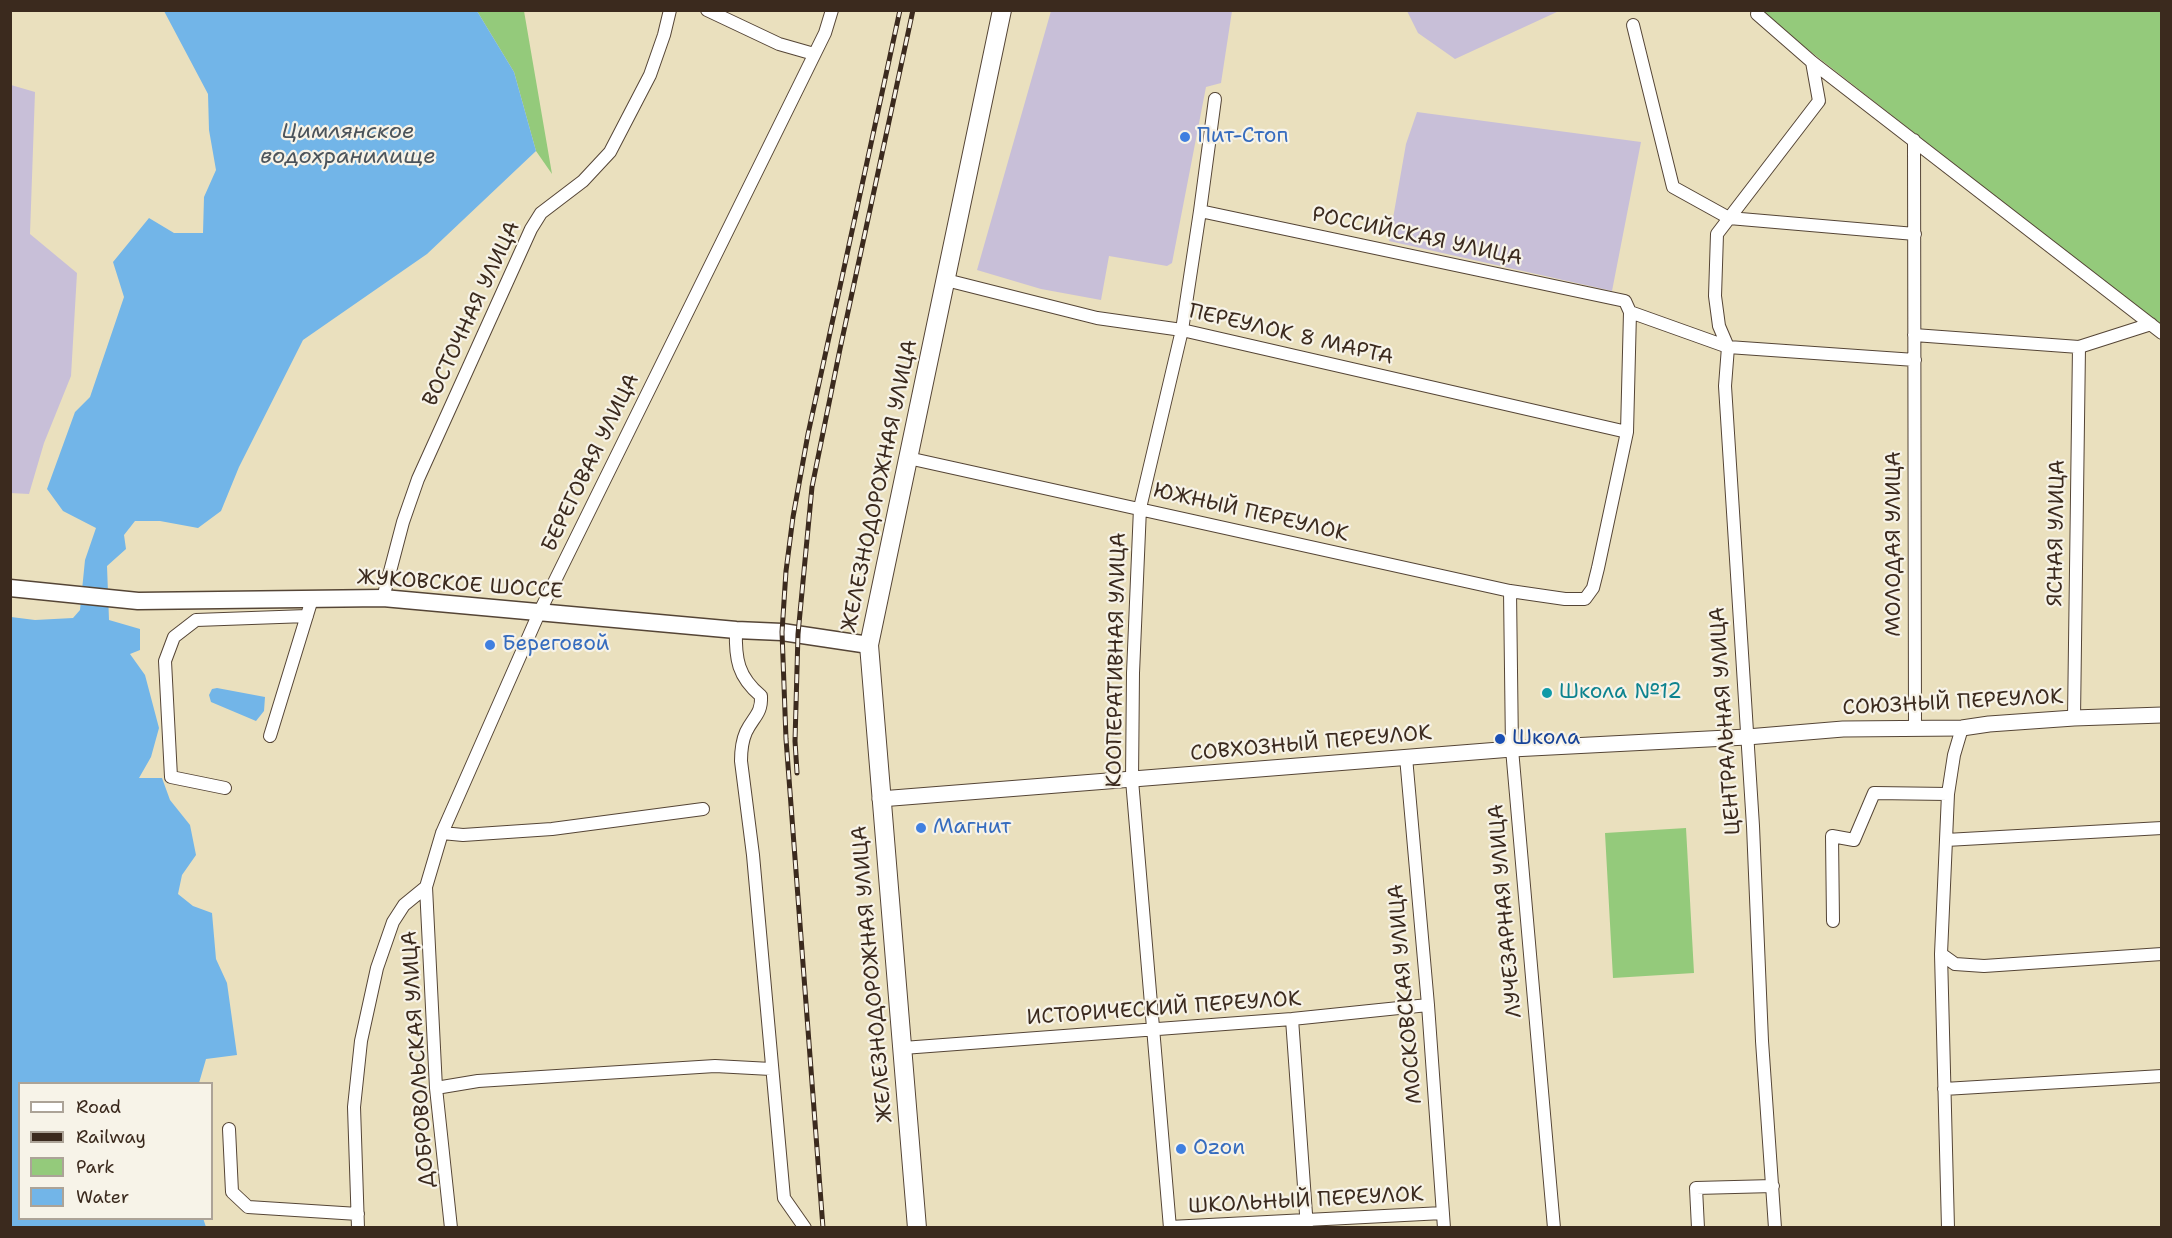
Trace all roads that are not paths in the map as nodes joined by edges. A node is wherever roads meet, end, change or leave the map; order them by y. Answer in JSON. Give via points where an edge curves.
{"nodes":[{"id":1,"x":670,"y":10,"type":"edge"},
{"id":2,"x":707,"y":10,"type":"edge"},
{"id":3,"x":832,"y":10,"type":"edge"},
{"id":4,"x":1002,"y":10,"type":"edge"},
{"id":5,"x":1757,"y":14,"type":"dead end"},
{"id":6,"x":1633,"y":25,"type":"dead end"},
{"id":7,"x":814,"y":54,"type":"junction"},
{"id":8,"x":1812,"y":62,"type":"junction"},
{"id":9,"x":1215,"y":99,"type":"dead end"},
{"id":10,"x":1914,"y":140,"type":"junction"},
{"id":11,"x":1200,"y":211,"type":"junction"},
{"id":12,"x":1729,"y":218,"type":"junction"},
{"id":13,"x":1916,"y":234,"type":"junction"},
{"id":14,"x":946,"y":280,"type":"junction"},
{"id":15,"x":1628,"y":306,"type":"junction"},
{"id":16,"x":2151,"y":324,"type":"junction"},
{"id":17,"x":1182,"y":330,"type":"junction"},
{"id":18,"x":2162,"y":333,"type":"edge"},
{"id":19,"x":1914,"y":335,"type":"junction"},
{"id":20,"x":1728,"y":347,"type":"junction"},
{"id":21,"x":2079,"y":347,"type":"junction"},
{"id":22,"x":1915,"y":360,"type":"junction"},
{"id":23,"x":1627,"y":432,"type":"junction"},
{"id":24,"x":908,"y":458,"type":"junction"},
{"id":25,"x":1140,"y":508,"type":"junction"},
{"id":26,"x":10,"y":588,"type":"edge"},
{"id":27,"x":1510,"y":591,"type":"junction"},
{"id":28,"x":383,"y":598,"type":"junction"},
{"id":29,"x":312,"y":599,"type":"junction"},
{"id":30,"x":539,"y":613,"type":"junction"},
{"id":31,"x":307,"y":616,"type":"junction"},
{"id":32,"x":735,"y":630,"type":"junction"},
{"id":33,"x":869,"y":645,"type":"junction"},
{"id":34,"x":2162,"y":716,"type":"edge"},
{"id":35,"x":2074,"y":718,"type":"junction"},
{"id":36,"x":1915,"y":727,"type":"junction"},
{"id":37,"x":1962,"y":728,"type":"junction"},
{"id":38,"x":270,"y":736,"type":"dead end"},
{"id":39,"x":1747,"y":736,"type":"junction"},
{"id":40,"x":1512,"y":749,"type":"junction"},
{"id":41,"x":1406,"y":757,"type":"junction"},
{"id":42,"x":1132,"y":780,"type":"junction"},
{"id":43,"x":225,"y":788,"type":"dead end"},
{"id":44,"x":1948,"y":794,"type":"junction"},
{"id":45,"x":880,"y":799,"type":"junction"},
{"id":46,"x":703,"y":809,"type":"dead end"},
{"id":47,"x":2162,"y":828,"type":"edge"},
{"id":48,"x":442,"y":832,"type":"junction"},
{"id":49,"x":1946,"y":840,"type":"junction"},
{"id":50,"x":426,"y":887,"type":"junction"},
{"id":51,"x":1833,"y":921,"type":"dead end"},
{"id":52,"x":1941,"y":954,"type":"junction"},
{"id":53,"x":2162,"y":954,"type":"edge"},
{"id":54,"x":1428,"y":1005,"type":"junction"},
{"id":55,"x":1292,"y":1019,"type":"junction"},
{"id":56,"x":1154,"y":1029,"type":"junction"},
{"id":57,"x":903,"y":1048,"type":"junction"},
{"id":58,"x":771,"y":1070,"type":"junction"},
{"id":59,"x":2162,"y":1076,"type":"edge"},
{"id":60,"x":436,"y":1088,"type":"junction"},
{"id":61,"x":1944,"y":1089,"type":"junction"},
{"id":62,"x":229,"y":1129,"type":"dead end"},
{"id":63,"x":1773,"y":1186,"type":"junction"},
{"id":64,"x":1443,"y":1213,"type":"junction"},
{"id":65,"x":358,"y":1214,"type":"junction"},
{"id":66,"x":1307,"y":1224,"type":"edge"},
{"id":67,"x":358,"y":1227,"type":"edge"},
{"id":68,"x":451,"y":1227,"type":"edge"},
{"id":69,"x":805,"y":1227,"type":"edge"},
{"id":70,"x":916,"y":1227,"type":"edge"},
{"id":71,"x":1170,"y":1227,"type":"edge"},
{"id":72,"x":1444,"y":1227,"type":"edge"},
{"id":73,"x":1554,"y":1227,"type":"edge"},
{"id":74,"x":1698,"y":1227,"type":"edge"},
{"id":75,"x":1775,"y":1227,"type":"edge"},
{"id":76,"x":1948,"y":1227,"type":"edge"}],
"edges":[{"from":1,"to":28,"type":"street","name":"ВОСТОЧНАЯ УЛИЦА","via":[[650,75],[610,152],[583,181],[542,213],[531,229],[418,479]]},
{"from":2,"to":7,"type":"street","via":[[779,44]]},
{"from":3,"to":7,"type":"street","name":"БЕРЕГОВАЯ УЛИЦА"},
{"from":4,"to":14,"type":"main road","name":"ЖЕЛЕЗНОДОРОЖНАЯ УЛИЦА"},
{"from":5,"to":8,"type":"street"},
{"from":6,"to":12,"type":"street","via":[[1673,187]]},
{"from":7,"to":30,"type":"street","name":"БЕРЕГОВАЯ УЛИЦА"},
{"from":8,"to":10,"type":"street"},
{"from":8,"to":12,"type":"street","name":"ЦЕНТРАЛЬНАЯ УЛИЦА","via":[[1819,101]]},
{"from":9,"to":11,"type":"street","name":"КООПЕРАТИВНАЯ УЛИЦА"},
{"from":10,"to":13,"type":"street","name":"МОЛОДАЯ УЛИЦА"},
{"from":10,"to":16,"type":"street"},
{"from":11,"to":15,"type":"street","name":"РОССИЙСКАЯ УЛИЦА"},
{"from":11,"to":17,"type":"street","name":"КООПЕРАТИВНАЯ УЛИЦА"},
{"from":12,"to":13,"type":"street"},
{"from":12,"to":20,"type":"street","name":"ЦЕНТРАЛЬНАЯ УЛИЦА","via":[[1717,234],[1715,296],[1719,326]]},
{"from":13,"to":19,"type":"street","name":"МОЛОДАЯ УЛИЦА"},
{"from":14,"to":17,"type":"street","name":"ПЕРЕУЛОК 8 МАРТА","via":[[1097,318]]},
{"from":14,"to":24,"type":"main road","name":"ЖЕЛЕЗНОДОРОЖНАЯ УЛИЦА"},
{"from":15,"to":20,"type":"street","name":"РОССИЙСКАЯ УЛИЦА"},
{"from":15,"to":23,"type":"street"},
{"from":16,"to":18,"type":"street"},
{"from":16,"to":21,"type":"street"},
{"from":17,"to":23,"type":"street","name":"ПЕРЕУЛОК 8 МАРТА"},
{"from":17,"to":25,"type":"street","name":"КООПЕРАТИВНАЯ УЛИЦА"},
{"from":19,"to":21,"type":"street"},
{"from":19,"to":22,"type":"street","name":"МОЛОДАЯ УЛИЦА"},
{"from":20,"to":22,"type":"street"},
{"from":20,"to":39,"type":"street","name":"ЦЕНТРАЛЬНАЯ УЛИЦА","via":[[1725,386]]},
{"from":21,"to":35,"type":"street","name":"ЯСНАЯ УЛИЦА"},
{"from":22,"to":36,"type":"street","name":"МОЛОДАЯ УЛИЦА"},
{"from":23,"to":27,"type":"street","name":"ЮЖНЫЙ ПЕРЕУЛОК","via":[[1593,588],[1585,599],[1565,600]]},
{"from":24,"to":25,"type":"street","name":"ЮЖНЫЙ ПЕРЕУЛОК"},
{"from":24,"to":33,"type":"main road","name":"ЖЕЛЕЗНОДОРОЖНАЯ УЛИЦА"},
{"from":25,"to":27,"type":"street","name":"ЮЖНЫЙ ПЕРЕУЛОК"},
{"from":25,"to":42,"type":"street","name":"КООПЕРАТИВНАЯ УЛИЦА"},
{"from":26,"to":29,"type":"main road","name":"ЖУКОВСКОЕ ШОССЕ","via":[[138,601]]},
{"from":27,"to":40,"type":"street","name":"ЛУЧЕЗАРНАЯ УЛИЦА"},
{"from":28,"to":29,"type":"main road","name":"ЖУКОВСКОЕ ШОССЕ"},
{"from":28,"to":30,"type":"main road","name":"ЖУКОВСКОЕ ШОССЕ"},
{"from":29,"to":31,"type":"street"},
{"from":30,"to":32,"type":"main road","name":"ЖУКОВСКОЕ ШОССЕ"},
{"from":30,"to":48,"type":"street","name":"БЕРЕГОВАЯ УЛИЦА"},
{"from":31,"to":38,"type":"street"},
{"from":31,"to":43,"type":"street","via":[[196,620],[174,637],[165,661],[171,777]]},
{"from":32,"to":33,"type":"main road","name":"ЖУКОВСКОЕ ШОССЕ","via":[[782,632]]},
{"from":32,"to":58,"type":"street","via":[[735,657],[741,672],[761,696],[762,707],[746,732],[741,762]]},
{"from":33,"to":45,"type":"main road","name":"ЖЕЛЕЗНОДОРОЖНАЯ УЛИЦА"},
{"from":34,"to":35,"type":"street","name":"СОЮЗНЫЙ ПЕРЕУЛОК"},
{"from":35,"to":37,"type":"street","name":"СОЮЗНЫЙ ПЕРЕУЛОК"},
{"from":36,"to":37,"type":"street","name":"СОЮЗНЫЙ ПЕРЕУЛОК"},
{"from":36,"to":39,"type":"street","name":"СОЮЗНЫЙ ПЕРЕУЛОК"},
{"from":37,"to":44,"type":"street"},
{"from":39,"to":40,"type":"street","name":"СОВХОЗНЫЙ ПЕРЕУЛОК"},
{"from":39,"to":63,"type":"street","name":"ЦЕНТРАЛЬНАЯ УЛИЦА"},
{"from":40,"to":41,"type":"street","name":"СОВХОЗНЫЙ ПЕРЕУЛОК"},
{"from":40,"to":73,"type":"street","name":"ЛУЧЕЗАРНАЯ УЛИЦА"},
{"from":41,"to":42,"type":"street","name":"СОВХОЗНЫЙ ПЕРЕУЛОК"},
{"from":41,"to":54,"type":"street","name":"МОСКОВСКАЯ УЛИЦА"},
{"from":42,"to":45,"type":"street","name":"СОВХОЗНЫЙ ПЕРЕУЛОК"},
{"from":42,"to":56,"type":"street","name":"КООПЕРАТИВНАЯ УЛИЦА"},
{"from":44,"to":49,"type":"street"},
{"from":44,"to":51,"type":"street","via":[[1874,793],[1854,840],[1832,836]]},
{"from":45,"to":57,"type":"main road","name":"ЖЕЛЕЗНОДОРОЖНАЯ УЛИЦА"},
{"from":46,"to":48,"type":"street","via":[[552,829],[463,835]]},
{"from":47,"to":49,"type":"street"},
{"from":48,"to":50,"type":"street","name":"БЕРЕГОВАЯ УЛИЦА"},
{"from":49,"to":52,"type":"street"},
{"from":50,"to":60,"type":"street","name":"ДОБРОВОЛЬСКАЯ УЛИЦА"},
{"from":50,"to":65,"type":"street","via":[[404,905],[393,922],[377,969],[361,1041],[354,1107]]},
{"from":52,"to":53,"type":"street","via":[[1955,963],[1984,966]]},
{"from":52,"to":61,"type":"street"},
{"from":54,"to":55,"type":"street","name":"ИСТОРИЧЕСКИЙ ПЕРЕУЛОК"},
{"from":54,"to":64,"type":"street","name":"МОСКОВСКАЯ УЛИЦА"},
{"from":55,"to":56,"type":"street","name":"ИСТОРИЧЕСКИЙ ПЕРЕУЛОК"},
{"from":55,"to":66,"type":"street"},
{"from":56,"to":57,"type":"street","name":"ИСТОРИЧЕСКИЙ ПЕРЕУЛОК"},
{"from":56,"to":71,"type":"street","name":"КООПЕРАТИВНАЯ УЛИЦА"},
{"from":57,"to":70,"type":"main road","name":"ЖЕЛЕЗНОДОРОЖНАЯ УЛИЦА"},
{"from":58,"to":60,"type":"street","via":[[715,1066],[478,1081]]},
{"from":58,"to":69,"type":"street","via":[[784,1198]]},
{"from":59,"to":61,"type":"street"},
{"from":60,"to":68,"type":"street","name":"ДОБРОВОЛЬСКАЯ УЛИЦА"},
{"from":61,"to":76,"type":"street"},
{"from":62,"to":65,"type":"street","via":[[232,1192],[248,1207]]},
{"from":63,"to":74,"type":"street","via":[[1696,1188]]},
{"from":63,"to":75,"type":"street","name":"ЦЕНТРАЛЬНАЯ УЛИЦА"},
{"from":64,"to":66,"type":"street","name":"ШКОЛЬНЫЙ ПЕРЕУЛОК"},
{"from":64,"to":72,"type":"street","name":"МОСКОВСКАЯ УЛИЦА"},
{"from":65,"to":67,"type":"street"},
{"from":66,"to":71,"type":"street","name":"ШКОЛЬНЫЙ ПЕРЕУЛОК"}]}
